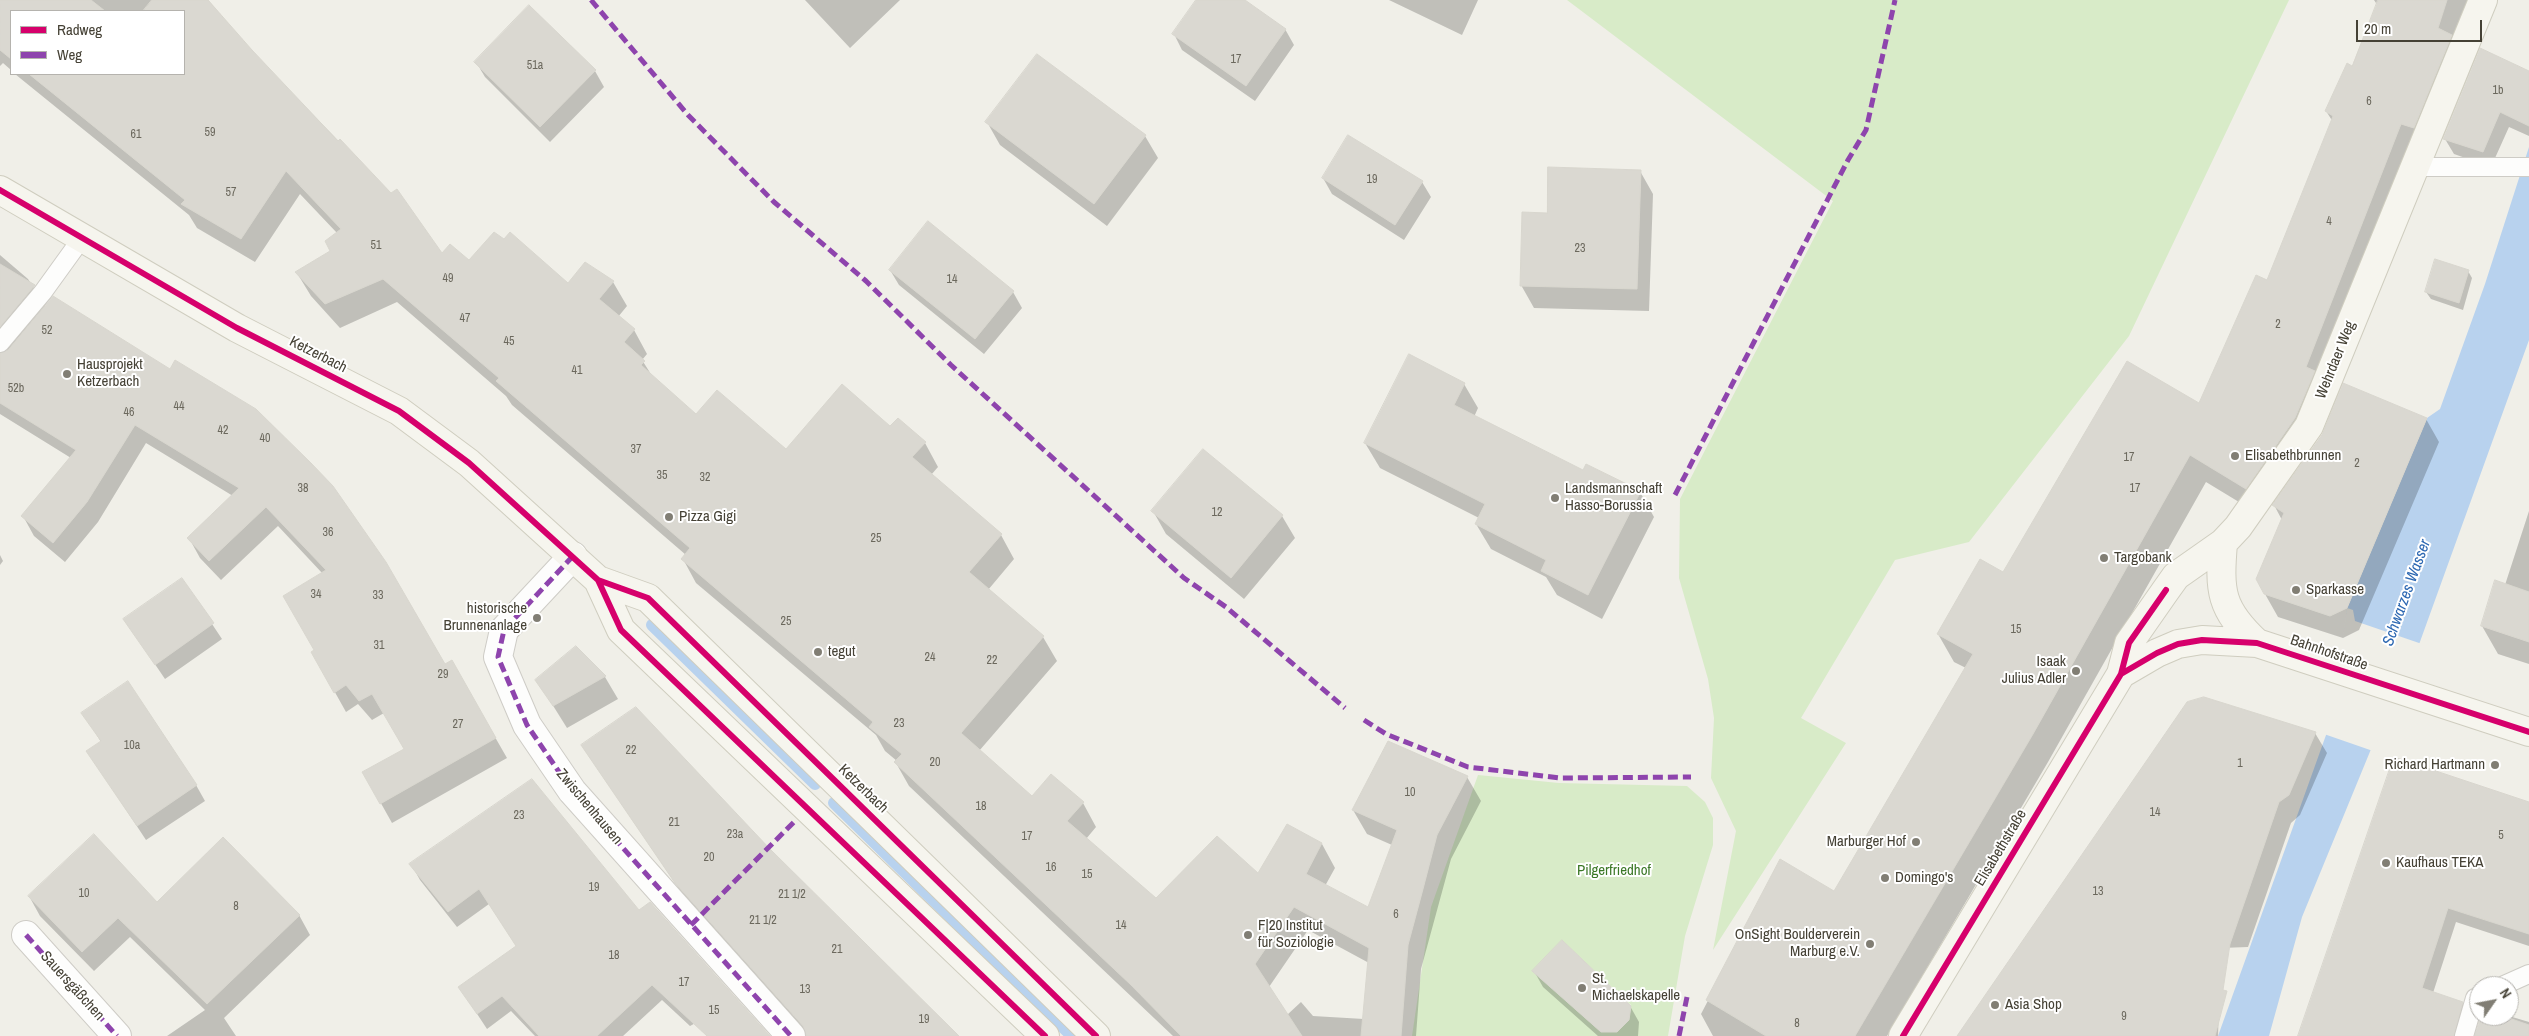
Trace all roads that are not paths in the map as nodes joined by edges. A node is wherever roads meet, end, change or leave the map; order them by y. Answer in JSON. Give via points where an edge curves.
{"nodes":[{"id":1,"x":2483,"y":0,"type":"edge"},
{"id":2,"x":2415,"y":167,"type":"junction"},
{"id":3,"x":2529,"y":167,"type":"edge"},
{"id":4,"x":0,"y":190,"type":"edge"},
{"id":5,"x":82,"y":238,"type":"junction"},
{"id":6,"x":0,"y":343,"type":"edge"},
{"id":7,"x":2223,"y":543,"type":"junction"},
{"id":8,"x":572,"y":556,"type":"junction"},
{"id":9,"x":598,"y":580,"type":"junction"},
{"id":10,"x":2257,"y":643,"type":"junction"},
{"id":11,"x":2121,"y":674,"type":"junction"},
{"id":12,"x":2529,"y":732,"type":"edge"},
{"id":13,"x":26,"y":936,"type":"dead end"},
{"id":14,"x":2469,"y":1019,"type":"edge"},
{"id":15,"x":117,"y":1036,"type":"edge"},
{"id":16,"x":791,"y":1036,"type":"edge"},
{"id":17,"x":1045,"y":1036,"type":"edge"},
{"id":18,"x":1096,"y":1036,"type":"edge"},
{"id":19,"x":1903,"y":1036,"type":"edge"},
{"id":20,"x":2464,"y":1036,"type":"edge"}],
"edges":[{"from":1,"to":2,"type":"main road","name":"Wehrdaer Weg"},
{"from":2,"to":3,"type":"lane"},
{"from":2,"to":7,"type":"main road","name":"Wehrdaer Weg","via":[[2309,426],[2256,504]]},
{"from":4,"to":5,"type":"main road","name":"Ketzerbach"},
{"from":5,"to":6,"type":"lane"},
{"from":5,"to":8,"type":"main road","name":"Ketzerbach","via":[[237,328],[399,411],[469,463]]},
{"from":7,"to":10,"type":"main road","name":"Bahnhofstraße","via":[[2220,582],[2224,599],[2240,628]]},
{"from":7,"to":11,"type":"main road","name":"Wehrdaer Weg","via":[[2176,576],[2129,644]]},
{"from":8,"to":9,"type":"main road","name":"Ketzerbach"},
{"from":8,"to":16,"type":"street","name":"Zwischenhausen","via":[[504,630],[498,657],[527,725],[572,791]]},
{"from":9,"to":17,"type":"main road","name":"Ketzerbach","via":[[621,630]]},
{"from":9,"to":18,"type":"main road","name":"Ketzerbach","via":[[648,598]]},
{"from":10,"to":11,"type":"main road","name":"Bahnhofstraße","via":[[2202,640],[2178,644],[2157,652]]},
{"from":10,"to":12,"type":"main road","name":"Bahnhofstraße"},
{"from":11,"to":19,"type":"main road","name":"Elisabethstraße"},
{"from":13,"to":15,"type":"street","name":"Sauersgäßchen"},
{"from":14,"to":20,"type":"lane"}]}
